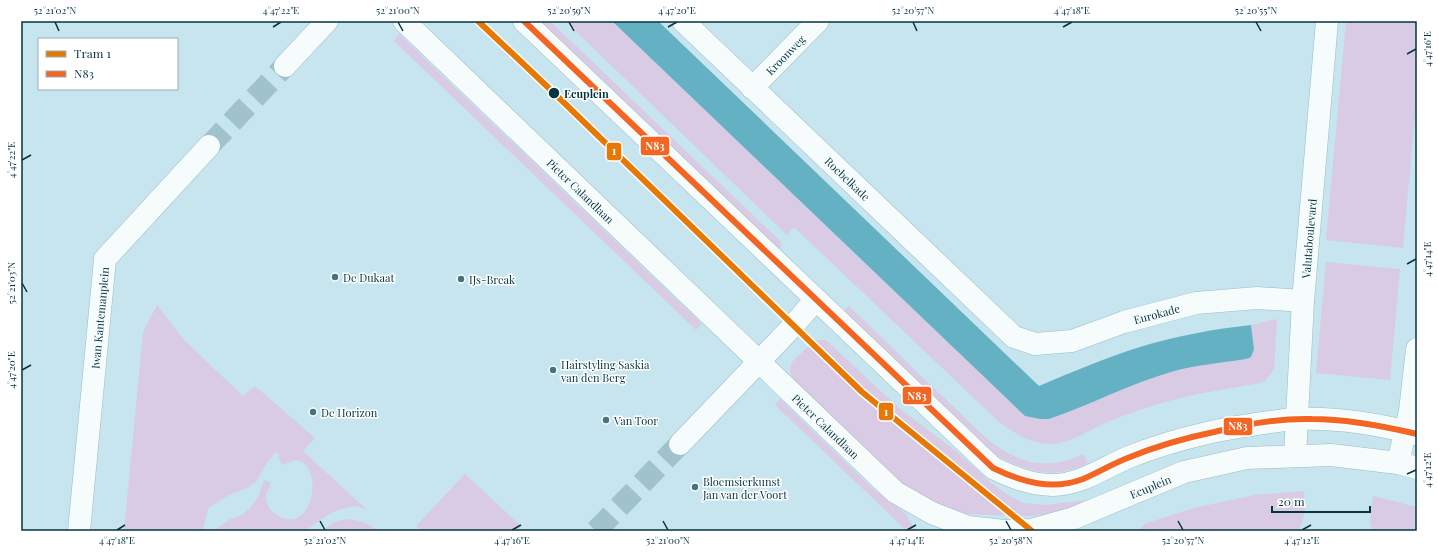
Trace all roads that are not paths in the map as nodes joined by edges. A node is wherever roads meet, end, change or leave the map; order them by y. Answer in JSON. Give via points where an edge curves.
{"nodes":[{"id":1,"x":327,"y":21,"type":"edge"},
{"id":2,"x":404,"y":21,"type":"edge"},
{"id":3,"x":524,"y":21,"type":"edge"},
{"id":4,"x":683,"y":21,"type":"edge"},
{"id":5,"x":818,"y":21,"type":"edge"},
{"id":6,"x":1327,"y":21,"type":"edge"},
{"id":7,"x":285,"y":66,"type":"tunnel mouth"},
{"id":8,"x":752,"y":88,"type":"junction"},
{"id":9,"x":209,"y":146,"type":"tunnel mouth"},
{"id":10,"x":816,"y":299,"type":"junction"},
{"id":11,"x":1303,"y":301,"type":"junction"},
{"id":12,"x":1014,"y":336,"type":"joint"},
{"id":13,"x":1417,"y":349,"type":"edge"},
{"id":14,"x":758,"y":361,"type":"junction"},
{"id":15,"x":1297,"y":418,"type":"junction"},
{"id":16,"x":1411,"y":432,"type":"edge"},
{"id":17,"x":680,"y":444,"type":"tunnel mouth"},
{"id":18,"x":1295,"y":456,"type":"junction"},
{"id":19,"x":1408,"y":466,"type":"edge"},
{"id":20,"x":895,"y":492,"type":"joint"},
{"id":21,"x":79,"y":531,"type":"edge"}],
"edges":[{"from":1,"to":7,"type":"main road"},
{"from":2,"to":14,"type":"main road","name":"Pieter Calandlaan"},
{"from":3,"to":10,"type":"main road"},
{"from":4,"to":8,"type":"main road","name":"Roebelkade"},
{"from":5,"to":8,"type":"main road","name":"Kroonweg"},
{"from":6,"to":11,"type":"main road","name":"Valutaboulevard"},
{"from":8,"to":12,"type":"main road","name":"Roebelkade"},
{"from":9,"to":21,"type":"main road","name":"Iwan Kantemanplein","via":[[104,259]]},
{"from":10,"to":14,"type":"main road"},
{"from":10,"to":15,"type":"main road","via":[[993,468],[1014,478],[1036,484],[1072,482],[1130,457],[1206,433]]},
{"from":11,"to":12,"type":"main road","name":"Eurokade","via":[[1257,298],[1196,303],[1124,322],[1072,341],[1035,344]]},
{"from":11,"to":15,"type":"main road","name":"Valutaboulevard"},
{"from":13,"to":16,"type":"main road","via":[[1410,411]]},
{"from":14,"to":17,"type":"main road"},
{"from":14,"to":20,"type":"main road","name":"Pieter Calandlaan"},
{"from":15,"to":16,"type":"main road","via":[[1373,424]]},
{"from":15,"to":18,"type":"main road","name":"Valutaboulevard"},
{"from":16,"to":19,"type":"main road"},
{"from":18,"to":19,"type":"main road","name":"Ecuplein","via":[[1331,455]]},
{"from":18,"to":20,"type":"main road","name":"Ecuplein","via":[[1247,458],[1184,472],[1074,518],[1030,530],[1004,531],[968,527],[932,513]]}]}
